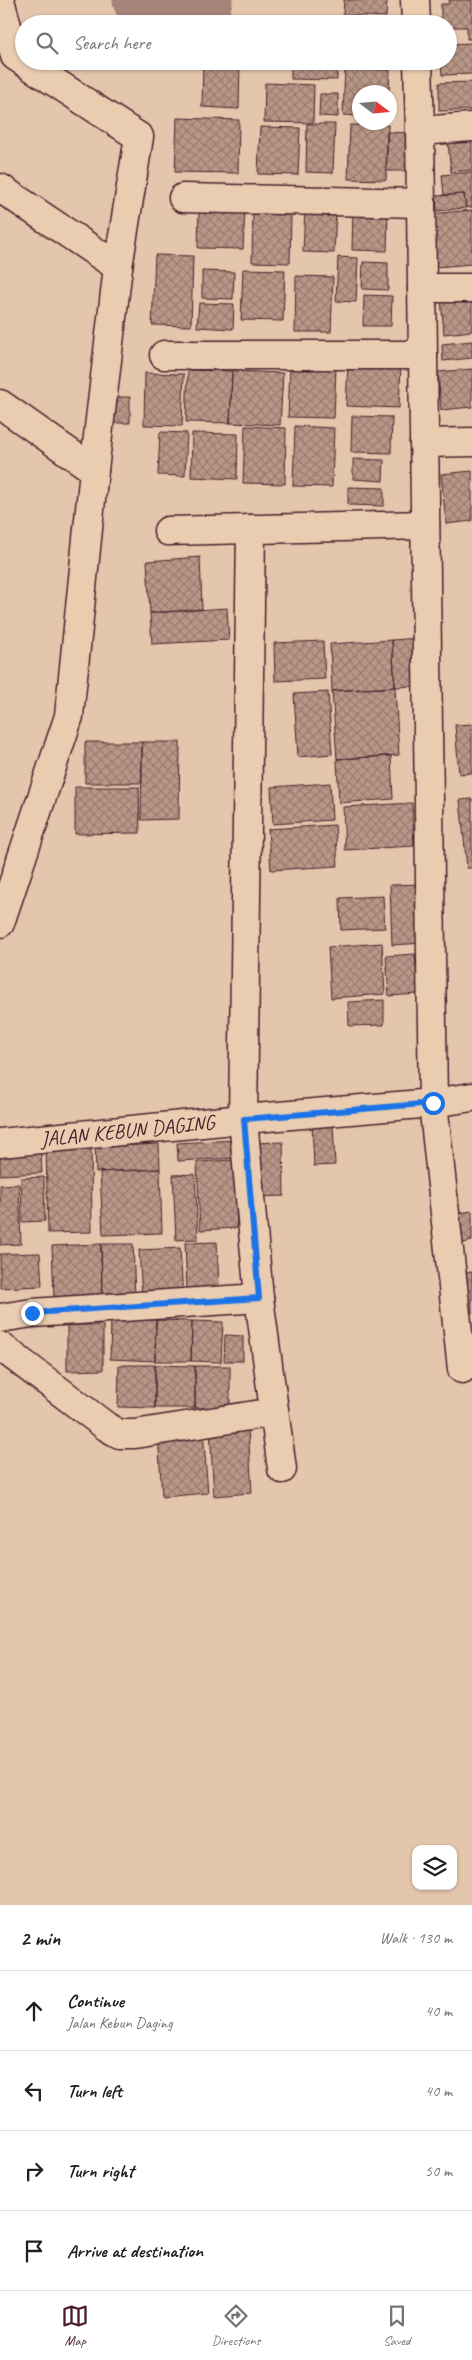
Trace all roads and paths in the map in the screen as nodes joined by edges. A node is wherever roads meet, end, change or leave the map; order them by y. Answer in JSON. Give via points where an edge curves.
{"nodes":[{"id":1,"x":0,"y":0,"type":"edge"},
{"id":2,"x":415,"y":0,"type":"edge"},
{"id":3,"x":416,"y":15,"type":"edge"},
{"id":4,"x":15,"y":56,"type":"edge"},
{"id":5,"x":36,"y":70,"type":"edge"},
{"id":6,"x":418,"y":70,"type":"edge"},
{"id":7,"x":472,"y":127,"type":"edge"},
{"id":8,"x":420,"y":131,"type":"junction"},
{"id":9,"x":0,"y":188,"type":"edge"},
{"id":10,"x":184,"y":198,"type":"dead end"},
{"id":11,"x":421,"y":203,"type":"junction"},
{"id":12,"x":118,"y":267,"type":"junction"},
{"id":13,"x":422,"y":288,"type":"junction"},
{"id":14,"x":472,"y":288,"type":"edge"},
{"id":15,"x":164,"y":355,"type":"dead end"},
{"id":16,"x":423,"y":355,"type":"junction"},
{"id":17,"x":0,"y":404,"type":"edge"},
{"id":18,"x":472,"y":442,"type":"edge"},
{"id":19,"x":424,"y":443,"type":"junction"},
{"id":20,"x":94,"y":470,"type":"junction"},
{"id":21,"x":425,"y":525,"type":"junction"},
{"id":22,"x":250,"y":529,"type":"junction"},
{"id":23,"x":168,"y":531,"type":"dead end"},
{"id":24,"x":0,"y":923,"type":"edge"},
{"id":25,"x":472,"y":1097,"type":"edge"},
{"id":26,"x":433,"y":1103,"type":"junction"},
{"id":27,"x":244,"y":1119,"type":"junction"},
{"id":28,"x":0,"y":1143,"type":"edge"},
{"id":29,"x":259,"y":1298,"type":"junction"},
{"id":30,"x":0,"y":1318,"type":"edge"},
{"id":31,"x":0,"y":1346,"type":"edge"},
{"id":32,"x":462,"y":1369,"type":"dead end"},
{"id":33,"x":274,"y":1412,"type":"junction"},
{"id":34,"x":282,"y":1468,"type":"dead end"}],
"edges":[{"from":1,"to":4,"type":"street"},
{"from":2,"to":3,"type":"street"},
{"from":5,"to":12,"type":"street","via":[[139,137]]},
{"from":6,"to":8,"type":"street"},
{"from":7,"to":8,"type":"street"},
{"from":8,"to":11,"type":"street"},
{"from":9,"to":12,"type":"street"},
{"from":10,"to":11,"type":"street"},
{"from":11,"to":13,"type":"street"},
{"from":12,"to":20,"type":"street"},
{"from":13,"to":14,"type":"street"},
{"from":13,"to":16,"type":"street"},
{"from":15,"to":16,"type":"street"},
{"from":16,"to":19,"type":"street"},
{"from":17,"to":20,"type":"street"},
{"from":18,"to":19,"type":"street"},
{"from":19,"to":21,"type":"street"},
{"from":20,"to":24,"type":"street","via":[[69,716]]},
{"from":21,"to":22,"type":"street"},
{"from":21,"to":26,"type":"street"},
{"from":22,"to":23,"type":"street"},
{"from":22,"to":27,"type":"street"},
{"from":25,"to":26,"type":"street","name":"JALAN KEBUN DAGING"},
{"from":26,"to":27,"type":"street","name":"JALAN KEBUN DAGING"},
{"from":26,"to":32,"type":"street"},
{"from":27,"to":28,"type":"street","name":"JALAN KEBUN DAGING"},
{"from":27,"to":29,"type":"street"},
{"from":29,"to":30,"type":"street","via":[[32,1313]]},
{"from":29,"to":33,"type":"street"},
{"from":31,"to":33,"type":"street","via":[[119,1434]]},
{"from":33,"to":34,"type":"street"}]}
